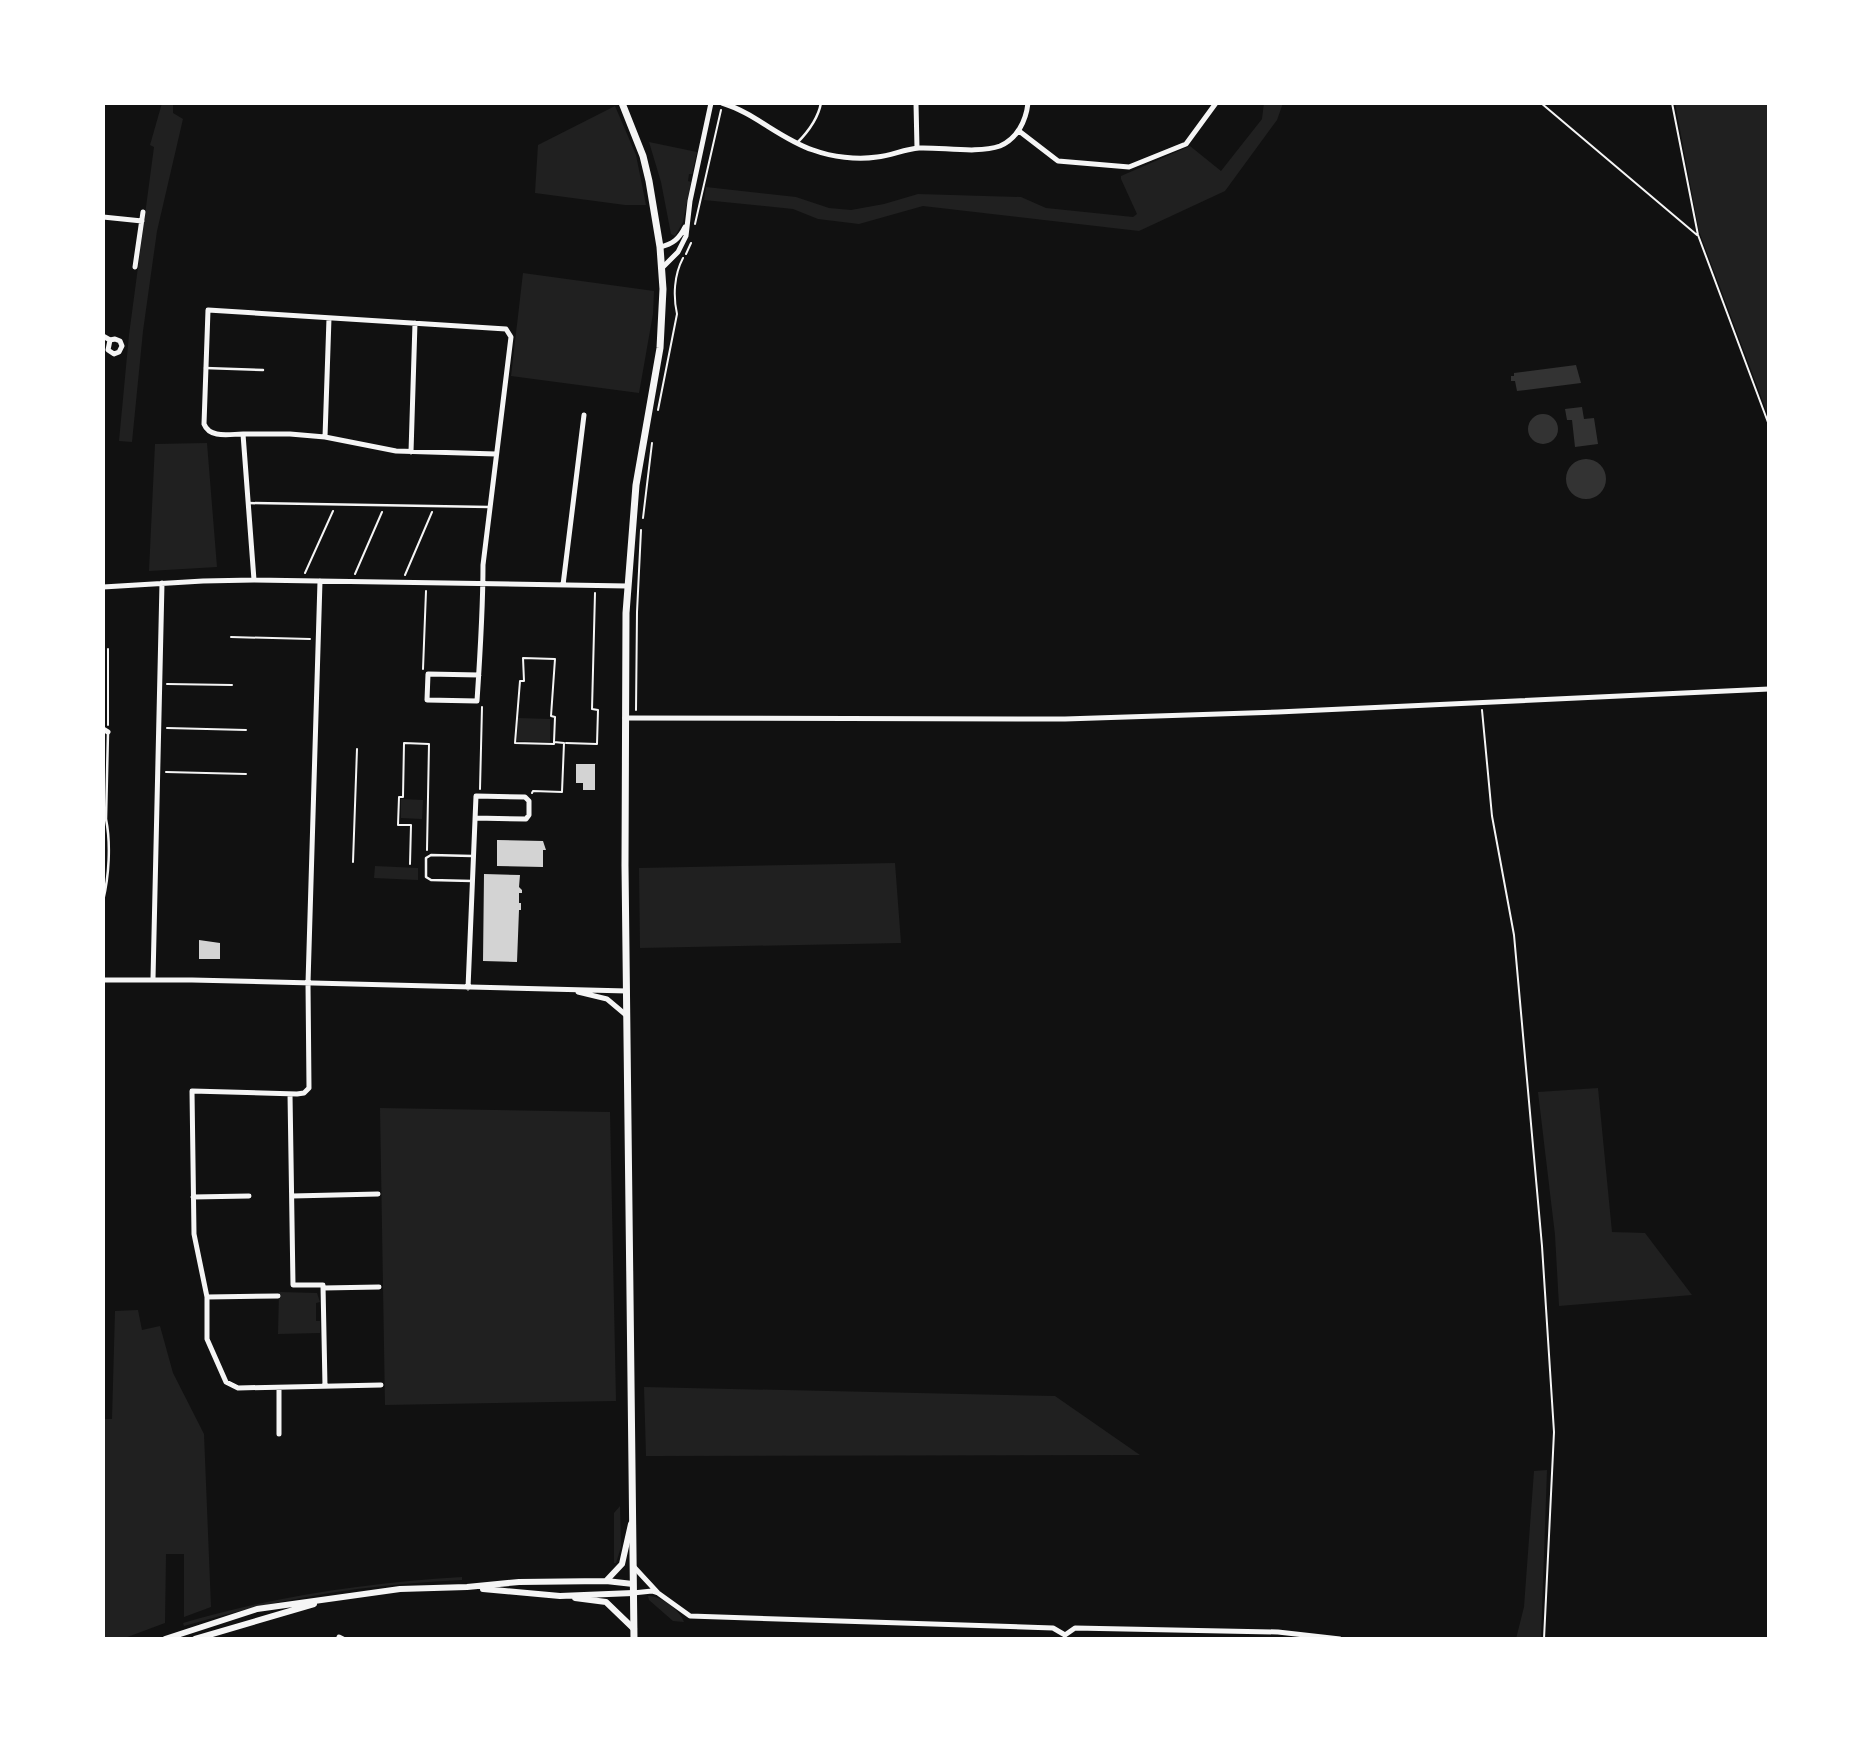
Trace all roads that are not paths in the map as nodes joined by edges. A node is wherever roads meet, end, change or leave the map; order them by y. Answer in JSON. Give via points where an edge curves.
{"nodes":[{"id":1,"x":622,"y":103,"type":"edge"},
{"id":2,"x":711,"y":103,"type":"edge"},
{"id":3,"x":722,"y":103,"type":"edge"},
{"id":4,"x":821,"y":103,"type":"edge"},
{"id":5,"x":916,"y":103,"type":"edge"},
{"id":6,"x":1028,"y":103,"type":"edge"},
{"id":7,"x":1216,"y":103,"type":"edge"},
{"id":8,"x":1019,"y":131,"type":"junction"},
{"id":9,"x":797,"y":143,"type":"junction"},
{"id":10,"x":917,"y":148,"type":"junction"},
{"id":11,"x":143,"y":212,"type":"dead end"},
{"id":12,"x":103,"y":217,"type":"edge"},
{"id":13,"x":142,"y":221,"type":"junction"},
{"id":14,"x":686,"y":224,"type":"junction"},
{"id":15,"x":660,"y":247,"type":"junction"},
{"id":16,"x":135,"y":267,"type":"dead end"},
{"id":17,"x":663,"y":268,"type":"junction"},
{"id":18,"x":329,"y":318,"type":"junction"},
{"id":19,"x":415,"y":323,"type":"junction"},
{"id":20,"x":103,"y":336,"type":"edge"},
{"id":21,"x":110,"y":340,"type":"dead end"},
{"id":22,"x":205,"y":368,"type":"junction"},
{"id":23,"x":263,"y":370,"type":"dead end"},
{"id":24,"x":584,"y":415,"type":"dead end"},
{"id":25,"x":243,"y":434,"type":"junction"},
{"id":26,"x":325,"y":437,"type":"junction"},
{"id":27,"x":411,"y":452,"type":"junction"},
{"id":28,"x":496,"y":454,"type":"junction"},
{"id":29,"x":248,"y":503,"type":"junction"},
{"id":30,"x":491,"y":507,"type":"junction"},
{"id":31,"x":254,"y":580,"type":"junction"},
{"id":32,"x":320,"y":581,"type":"junction"},
{"id":33,"x":162,"y":583,"type":"junction"},
{"id":34,"x":483,"y":584,"type":"junction"},
{"id":35,"x":563,"y":585,"type":"junction"},
{"id":36,"x":627,"y":586,"type":"junction"},
{"id":37,"x":103,"y":587,"type":"edge"},
{"id":38,"x":479,"y":675,"type":"junction"},
{"id":39,"x":1769,"y":689,"type":"edge"},
{"id":40,"x":625,"y":718,"type":"junction"},
{"id":41,"x":105,"y":731,"type":"edge"},
{"id":42,"x":475,"y":817,"type":"junction"},
{"id":43,"x":473,"y":856,"type":"junction"},
{"id":44,"x":472,"y":881,"type":"junction"},
{"id":45,"x":103,"y":901,"type":"edge"},
{"id":46,"x":153,"y":979,"type":"junction"},
{"id":47,"x":103,"y":980,"type":"edge"},
{"id":48,"x":308,"y":983,"type":"junction"},
{"id":49,"x":468,"y":988,"type":"junction"},
{"id":50,"x":568,"y":990,"type":"junction"},
{"id":51,"x":627,"y":991,"type":"junction"},
{"id":52,"x":626,"y":1015,"type":"junction"},
{"id":53,"x":290,"y":1094,"type":"junction"},
{"id":54,"x":378,"y":1194,"type":"dead end"},
{"id":55,"x":249,"y":1196,"type":"dead end"},
{"id":56,"x":292,"y":1196,"type":"junction"},
{"id":57,"x":194,"y":1197,"type":"junction"},
{"id":58,"x":379,"y":1287,"type":"dead end"},
{"id":59,"x":323,"y":1288,"type":"junction"},
{"id":60,"x":278,"y":1296,"type":"dead end"},
{"id":61,"x":207,"y":1297,"type":"junction"},
{"id":62,"x":381,"y":1385,"type":"dead end"},
{"id":63,"x":325,"y":1386,"type":"junction"},
{"id":64,"x":279,"y":1388,"type":"junction"},
{"id":65,"x":279,"y":1434,"type":"dead end"},
{"id":66,"x":632,"y":1515,"type":"junction"},
{"id":67,"x":632,"y":1566,"type":"junction"},
{"id":68,"x":606,"y":1581,"type":"junction"},
{"id":69,"x":467,"y":1587,"type":"junction"},
{"id":70,"x":633,"y":1588,"type":"junction"},
{"id":71,"x":658,"y":1593,"type":"junction"},
{"id":72,"x":560,"y":1596,"type":"junction"},
{"id":73,"x":340,"y":1597,"type":"junction"},
{"id":74,"x":634,"y":1629,"type":"junction"},
{"id":75,"x":1065,"y":1637,"type":"edge"},
{"id":76,"x":165,"y":1639,"type":"edge"},
{"id":77,"x":195,"y":1639,"type":"edge"},
{"id":78,"x":634,"y":1639,"type":"edge"},
{"id":79,"x":1340,"y":1639,"type":"edge"}],
"edges":[{"from":1,"to":15,"type":"main road","via":[[643,156]]},
{"from":2,"to":14,"type":"street"},
{"from":3,"to":9,"type":"street","via":[[739,108]]},
{"from":4,"to":9,"type":"lane","via":[[808,132]]},
{"from":5,"to":10,"type":"street"},
{"from":6,"to":8,"type":"street"},
{"from":7,"to":8,"type":"street","via":[[1186,144],[1129,167],[1058,161]]},
{"from":8,"to":10,"type":"street","via":[[1002,145],[986,148]]},
{"from":9,"to":10,"type":"street","via":[[855,158],[878,158]]},
{"from":11,"to":13,"type":"street"},
{"from":12,"to":13,"type":"street"},
{"from":13,"to":16,"type":"street"},
{"from":14,"to":15,"type":"street","via":[[680,237]]},
{"from":14,"to":17,"type":"street","via":[[683,244]]},
{"from":15,"to":17,"type":"main road"},
{"from":17,"to":36,"type":"main road","via":[[662,323],[636,485]]},
{"from":18,"to":19,"type":"street"},
{"from":18,"to":22,"type":"street","via":[[208,310]]},
{"from":18,"to":26,"type":"street"},
{"from":19,"to":27,"type":"street"},
{"from":19,"to":28,"type":"street","via":[[504,328],[510,333]]},
{"from":20,"to":21,"type":"street"},
{"from":22,"to":23,"type":"lane"},
{"from":22,"to":25,"type":"street","via":[[207,430]]},
{"from":24,"to":35,"type":"street"},
{"from":25,"to":26,"type":"street"},
{"from":25,"to":29,"type":"street"},
{"from":26,"to":27,"type":"street"},
{"from":27,"to":28,"type":"street"},
{"from":28,"to":30,"type":"street"},
{"from":29,"to":30,"type":"lane"},
{"from":29,"to":31,"type":"street"},
{"from":30,"to":34,"type":"street"},
{"from":31,"to":32,"type":"street"},
{"from":31,"to":33,"type":"street"},
{"from":32,"to":34,"type":"street"},
{"from":32,"to":48,"type":"street"},
{"from":33,"to":37,"type":"street"},
{"from":33,"to":46,"type":"street"},
{"from":34,"to":35,"type":"street"},
{"from":34,"to":38,"type":"street"},
{"from":35,"to":36,"type":"street"},
{"from":36,"to":40,"type":"main road"},
{"from":38,"to":38,"type":"street","via":[[428,674],[427,700],[477,701]]},
{"from":39,"to":40,"type":"street","via":[[1065,719]]},
{"from":40,"to":51,"type":"main road"},
{"from":41,"to":45,"type":"lane","via":[[108,831]]},
{"from":42,"to":42,"type":"street","via":[[526,819],[529,801],[525,797],[476,796]]},
{"from":42,"to":43,"type":"street"},
{"from":43,"to":44,"type":"street"},
{"from":43,"to":44,"type":"lane","via":[[426,858],[426,877],[431,880]]},
{"from":44,"to":49,"type":"street"},
{"from":46,"to":47,"type":"street"},
{"from":46,"to":48,"type":"street"},
{"from":48,"to":49,"type":"street"},
{"from":48,"to":53,"type":"street","via":[[309,1088]]},
{"from":49,"to":50,"type":"street"},
{"from":50,"to":51,"type":"street"},
{"from":50,"to":52,"type":"street","via":[[607,999]]},
{"from":51,"to":52,"type":"main road"},
{"from":52,"to":66,"type":"main road"},
{"from":53,"to":56,"type":"street"},
{"from":53,"to":57,"type":"street","via":[[192,1091]]},
{"from":54,"to":56,"type":"street"},
{"from":55,"to":57,"type":"street"},
{"from":56,"to":59,"type":"street","via":[[293,1286]]},
{"from":57,"to":61,"type":"street","via":[[194,1234]]},
{"from":58,"to":59,"type":"street"},
{"from":59,"to":63,"type":"street"},
{"from":60,"to":61,"type":"street"},
{"from":61,"to":64,"type":"street","via":[[207,1339],[226,1382],[238,1388]]},
{"from":62,"to":63,"type":"street"},
{"from":63,"to":64,"type":"street"},
{"from":64,"to":65,"type":"street"},
{"from":66,"to":67,"type":"main road"},
{"from":66,"to":68,"type":"street","via":[[622,1564]]},
{"from":67,"to":70,"type":"main road"},
{"from":67,"to":71,"type":"street"},
{"from":68,"to":69,"type":"street"},
{"from":68,"to":70,"type":"street"},
{"from":69,"to":72,"type":"street"},
{"from":69,"to":73,"type":"street"},
{"from":70,"to":71,"type":"street"},
{"from":70,"to":72,"type":"street"},
{"from":70,"to":74,"type":"main road"},
{"from":71,"to":75,"type":"street","via":[[690,1616],[1053,1628]]},
{"from":72,"to":74,"type":"street","via":[[606,1602]]},
{"from":73,"to":76,"type":"street","via":[[257,1609]]},
{"from":73,"to":77,"type":"street"},
{"from":74,"to":78,"type":"main road"},
{"from":75,"to":79,"type":"street","via":[[1075,1628],[1278,1632]]}]}
